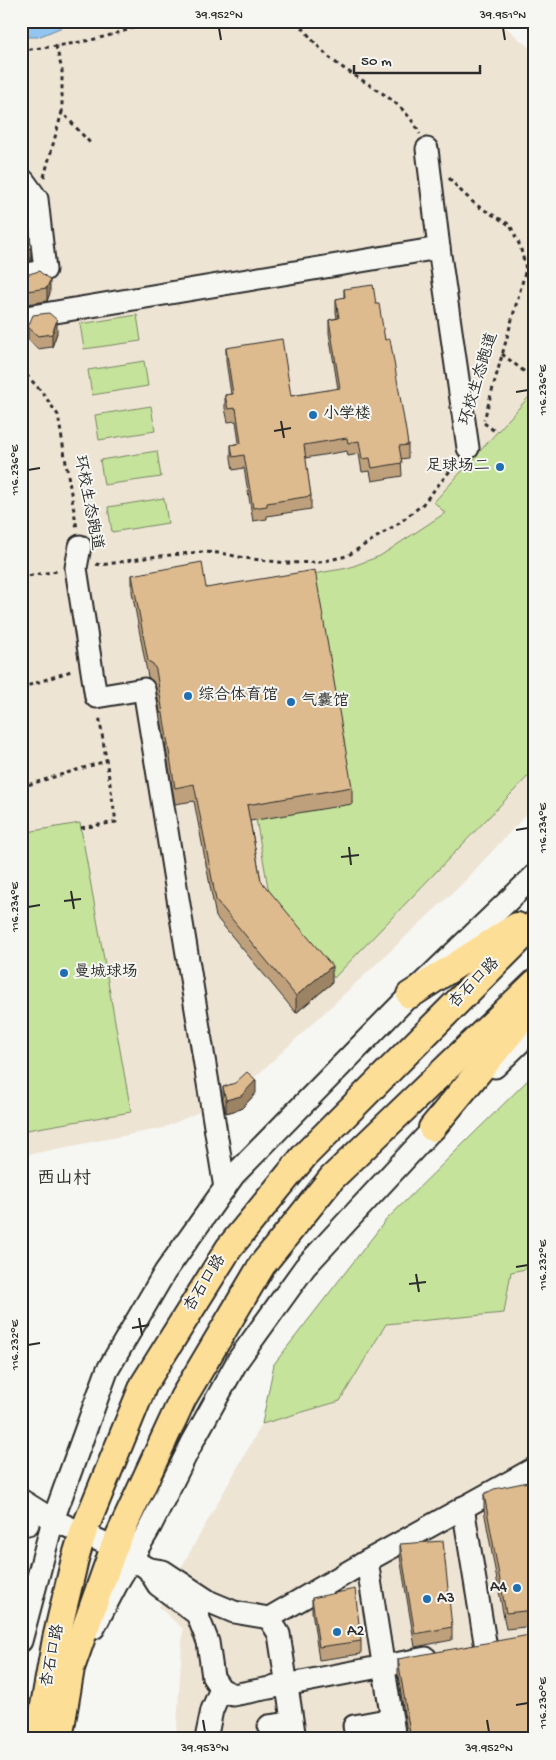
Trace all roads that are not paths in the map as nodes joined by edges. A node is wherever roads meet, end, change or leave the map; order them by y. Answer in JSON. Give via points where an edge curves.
{"nodes":[{"id":1,"x":427,"y":149,"type":"road end"},
{"id":2,"x":21,"y":182,"type":"edge"},
{"id":3,"x":439,"y":248,"type":"junction"},
{"id":4,"x":21,"y":276,"type":"edge"},
{"id":5,"x":21,"y":315,"type":"edge"},
{"id":6,"x":468,"y":448,"type":"road end"},
{"id":7,"x":80,"y":546,"type":"road end"},
{"id":8,"x":535,"y":874,"type":"edge"},
{"id":9,"x":535,"y":915,"type":"edge"},
{"id":10,"x":535,"y":924,"type":"edge"},
{"id":11,"x":535,"y":983,"type":"edge"},
{"id":12,"x":410,"y":995,"type":"junction"},
{"id":13,"x":535,"y":1002,"type":"edge"},
{"id":14,"x":535,"y":1028,"type":"edge"},
{"id":15,"x":432,"y":1128,"type":"junction"},
{"id":16,"x":224,"y":1188,"type":"junction"},
{"id":17,"x":535,"y":1468,"type":"edge"},
{"id":18,"x":26,"y":1503,"type":"edge"},
{"id":19,"x":463,"y":1508,"type":"junction"},
{"id":20,"x":52,"y":1520,"type":"junction"},
{"id":21,"x":21,"y":1526,"type":"edge"},
{"id":22,"x":83,"y":1533,"type":"junction"},
{"id":23,"x":131,"y":1558,"type":"junction"},
{"id":24,"x":366,"y":1561,"type":"junction"},
{"id":25,"x":269,"y":1618,"type":"junction"},
{"id":26,"x":21,"y":1641,"type":"edge"},
{"id":27,"x":383,"y":1665,"type":"junction"},
{"id":28,"x":71,"y":1668,"type":"junction"},
{"id":29,"x":286,"y":1685,"type":"junction"},
{"id":30,"x":220,"y":1689,"type":"junction"},
{"id":31,"x":269,"y":1726,"type":"dead end"},
{"id":32,"x":393,"y":1729,"type":"edge"},
{"id":33,"x":294,"y":1731,"type":"edge"},
{"id":34,"x":38,"y":1739,"type":"edge"},
{"id":35,"x":59,"y":1739,"type":"edge"},
{"id":36,"x":72,"y":1739,"type":"edge"},
{"id":37,"x":206,"y":1739,"type":"edge"},
{"id":38,"x":356,"y":1739,"type":"edge"}],
"edges":[{"from":1,"to":3,"type":"street"},
{"from":2,"to":4,"type":"street","via":[[38,200],[45,270]]},
{"from":3,"to":5,"type":"street","via":[[26,317]]},
{"from":3,"to":6,"type":"street"},
{"from":7,"to":16,"type":"street","via":[[76,568],[96,697],[144,689]]},
{"from":8,"to":12,"type":"street","name":"杏石口路"},
{"from":9,"to":12,"type":"main road"},
{"from":10,"to":22,"type":"main road","name":"杏石口路","via":[[305,1155],[229,1248],[144,1384]]},
{"from":11,"to":23,"type":"main road","name":"杏石口路","via":[[332,1178],[262,1265],[183,1398]]},
{"from":12,"to":16,"type":"street","name":"杏石口路"},
{"from":13,"to":15,"type":"main road"},
{"from":14,"to":15,"type":"street"},
{"from":15,"to":23,"type":"street","via":[[305,1267],[238,1360]]},
{"from":16,"to":20,"type":"street","name":"杏石口路","via":[[165,1272],[107,1371]]},
{"from":17,"to":19,"type":"street"},
{"from":18,"to":20,"type":"street"},
{"from":18,"to":21,"type":"street","via":[[28,1524]]},
{"from":19,"to":24,"type":"street"},
{"from":19,"to":27,"type":"street","via":[[477,1649]]},
{"from":20,"to":22,"type":"street"},
{"from":20,"to":26,"type":"street","name":"杏石口路"},
{"from":22,"to":23,"type":"street"},
{"from":22,"to":34,"type":"main road","name":"杏石口路","via":[[56,1639]]},
{"from":23,"to":25,"type":"street","via":[[163,1571],[210,1602],[234,1612]]},
{"from":23,"to":28,"type":"main road","name":"杏石口路"},
{"from":23,"to":30,"type":"street","via":[[158,1585],[197,1614],[208,1642],[213,1677]]},
{"from":24,"to":25,"type":"street"},
{"from":24,"to":27,"type":"street"},
{"from":25,"to":29,"type":"street","via":[[279,1634]]},
{"from":27,"to":29,"type":"street"},
{"from":27,"to":32,"type":"street"},
{"from":28,"to":35,"type":"main road","name":"杏石口路"},
{"from":28,"to":36,"type":"street","name":"杏石口路"},
{"from":29,"to":30,"type":"street","via":[[233,1695]]},
{"from":29,"to":33,"type":"street"},
{"from":30,"to":37,"type":"street"},
{"from":31,"to":33,"type":"street"},
{"from":32,"to":38,"type":"street","via":[[354,1726]]}]}
